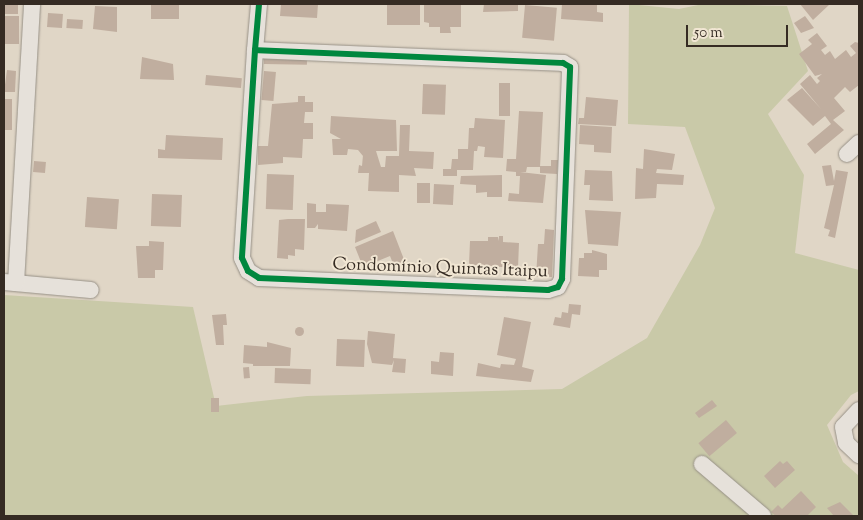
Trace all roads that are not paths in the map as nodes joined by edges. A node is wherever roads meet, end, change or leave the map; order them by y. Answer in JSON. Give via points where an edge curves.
{"nodes":[{"id":1,"x":32,"y":4,"type":"edge"},
{"id":2,"x":258,"y":4,"type":"edge"},
{"id":3,"x":256,"y":50,"type":"junction"},
{"id":4,"x":10,"y":283,"type":"edge"},
{"id":5,"x":91,"y":290,"type":"dead end"},
{"id":6,"x":859,"y":410,"type":"edge"},
{"id":7,"x":859,"y":455,"type":"edge"},
{"id":8,"x":702,"y":464,"type":"dead end"},
{"id":9,"x":763,"y":516,"type":"edge"}],
"edges":[{"from":1,"to":4,"type":"street"},
{"from":2,"to":3,"type":"street","name":"Condomínio Quintas Itaipu"},
{"from":3,"to":3,"type":"street","name":"Condomínio Quintas Itaipu","via":[[242,258],[248,272],[259,278],[548,290],[558,287],[562,279],[570,67],[563,63]]},
{"from":4,"to":5,"type":"street"},
{"from":6,"to":7,"type":"street","via":[[843,427],[846,443]]},
{"from":8,"to":9,"type":"street"}]}
